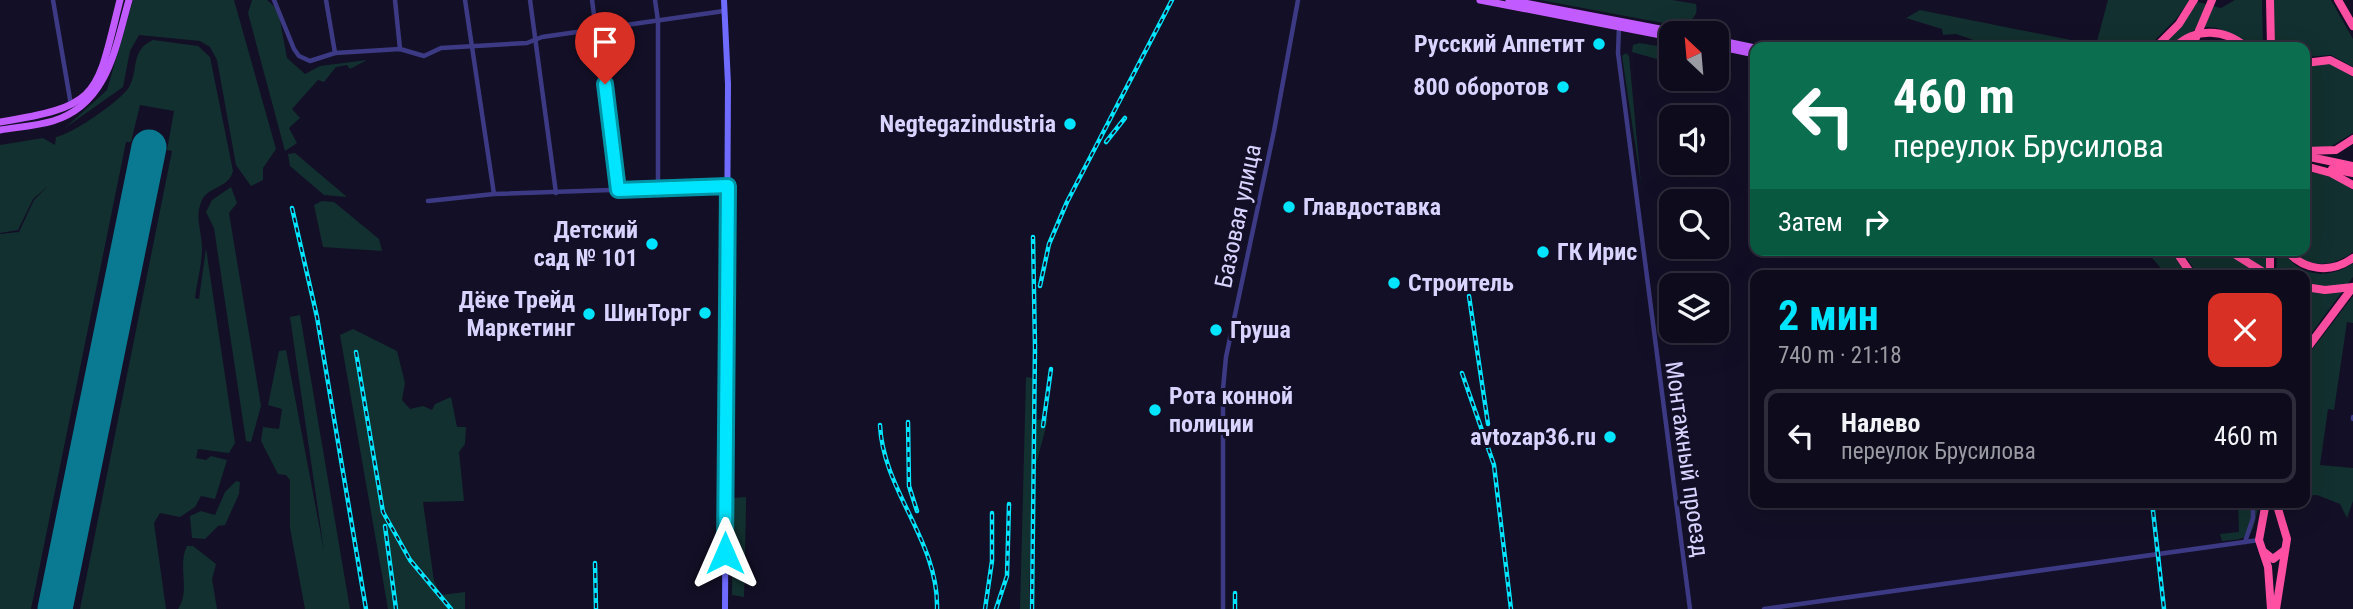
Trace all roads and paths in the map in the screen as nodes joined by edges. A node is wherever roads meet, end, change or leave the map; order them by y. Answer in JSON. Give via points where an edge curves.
{"nodes":[{"id":1,"x":53,"y":0,"type":"edge"},
{"id":2,"x":120,"y":0,"type":"edge"},
{"id":3,"x":129,"y":0,"type":"edge"},
{"id":4,"x":274,"y":0,"type":"edge"},
{"id":5,"x":326,"y":0,"type":"edge"},
{"id":6,"x":395,"y":0,"type":"edge"},
{"id":7,"x":465,"y":0,"type":"edge"},
{"id":8,"x":530,"y":0,"type":"edge"},
{"id":9,"x":592,"y":0,"type":"edge"},
{"id":10,"x":654,"y":0,"type":"edge"},
{"id":11,"x":723,"y":0,"type":"edge"},
{"id":12,"x":1298,"y":0,"type":"edge"},
{"id":13,"x":1479,"y":0,"type":"edge"},
{"id":14,"x":1509,"y":0,"type":"edge"},
{"id":15,"x":2194,"y":0,"type":"edge"},
{"id":16,"x":2212,"y":0,"type":"edge"},
{"id":17,"x":2268,"y":0,"type":"edge"},
{"id":18,"x":2338,"y":0,"type":"edge"},
{"id":19,"x":725,"y":11,"type":"junction"},
{"id":20,"x":658,"y":21,"type":"junction"},
{"id":21,"x":1619,"y":24,"type":"junction"},
{"id":22,"x":2353,"y":26,"type":"edge"},
{"id":23,"x":596,"y":28,"type":"junction"},
{"id":24,"x":1659,"y":30,"type":"edge"},
{"id":25,"x":1659,"y":34,"type":"edge"},
{"id":26,"x":535,"y":39,"type":"junction"},
{"id":27,"x":2161,"y":42,"type":"edge"},
{"id":28,"x":2181,"y":42,"type":"edge"},
{"id":29,"x":2194,"y":42,"type":"edge"},
{"id":30,"x":2239,"y":42,"type":"edge"},
{"id":31,"x":2269,"y":42,"type":"edge"},
{"id":32,"x":1729,"y":43,"type":"edge"},
{"id":33,"x":472,"y":45,"type":"junction"},
{"id":34,"x":1750,"y":47,"type":"edge"},
{"id":35,"x":400,"y":49,"type":"junction"},
{"id":36,"x":1729,"y":49,"type":"edge"},
{"id":37,"x":335,"y":53,"type":"junction"},
{"id":38,"x":1750,"y":53,"type":"edge"},
{"id":39,"x":2310,"y":62,"type":"edge"},
{"id":40,"x":2353,"y":72,"type":"edge"},
{"id":41,"x":71,"y":106,"type":"junction"},
{"id":42,"x":0,"y":122,"type":"edge"},
{"id":43,"x":0,"y":130,"type":"edge"},
{"id":44,"x":2353,"y":139,"type":"edge"},
{"id":45,"x":2310,"y":153,"type":"edge"},
{"id":46,"x":2310,"y":155,"type":"edge"},
{"id":47,"x":2310,"y":166,"type":"edge"},
{"id":48,"x":2353,"y":166,"type":"edge"},
{"id":49,"x":2310,"y":167,"type":"edge"},
{"id":50,"x":2353,"y":173,"type":"edge"},
{"id":51,"x":2353,"y":185,"type":"edge"},
{"id":52,"x":728,"y":186,"type":"junction"},
{"id":53,"x":658,"y":188,"type":"junction"},
{"id":54,"x":618,"y":190,"type":"junction"},
{"id":55,"x":494,"y":194,"type":"junction"},
{"id":56,"x":556,"y":194,"type":"junction"},
{"id":57,"x":428,"y":201,"type":"dead end"},
{"id":58,"x":2239,"y":256,"type":"edge"},
{"id":59,"x":2291,"y":256,"type":"edge"},
{"id":60,"x":2353,"y":258,"type":"edge"},
{"id":61,"x":2263,"y":270,"type":"edge"},
{"id":62,"x":2310,"y":287,"type":"edge"},
{"id":63,"x":2353,"y":287,"type":"edge"},
{"id":64,"x":2310,"y":344,"type":"edge"},
{"id":65,"x":2253,"y":508,"type":"edge"},
{"id":66,"x":2265,"y":508,"type":"edge"},
{"id":67,"x":2278,"y":508,"type":"edge"},
{"id":68,"x":2284,"y":528,"type":"junction"},
{"id":69,"x":2259,"y":540,"type":"junction"},
{"id":70,"x":2245,"y":542,"type":"junction"},
{"id":71,"x":2286,"y":546,"type":"junction"},
{"id":72,"x":725,"y":609,"type":"edge"},
{"id":73,"x":1223,"y":609,"type":"edge"},
{"id":74,"x":1690,"y":609,"type":"edge"},
{"id":75,"x":1764,"y":609,"type":"edge"},
{"id":76,"x":2274,"y":609,"type":"edge"}],
"edges":[{"from":1,"to":41,"type":"street"},
{"from":2,"to":41,"type":"main road","via":[[102,71],[93,87]]},
{"from":3,"to":43,"type":"main road","via":[[108,70],[96,93],[74,112],[53,121]]},
{"from":4,"to":37,"type":"street","via":[[299,56],[310,61]]},
{"from":5,"to":37,"type":"street"},
{"from":6,"to":35,"type":"street"},
{"from":7,"to":33,"type":"street"},
{"from":8,"to":26,"type":"street"},
{"from":9,"to":23,"type":"street"},
{"from":10,"to":20,"type":"street"},
{"from":11,"to":19,"type":"main road"},
{"from":12,"to":73,"type":"street","name":"Базовая улица","via":[[1226,357]]},
{"from":13,"to":21,"type":"main road"},
{"from":14,"to":21,"type":"main road"},
{"from":15,"to":27,"type":"highway"},
{"from":16,"to":29,"type":"highway","bridge":true},
{"from":17,"to":31,"type":"highway"},
{"from":18,"to":22,"type":"highway"},
{"from":19,"to":20,"type":"street"},
{"from":19,"to":52,"type":"main road"},
{"from":20,"to":23,"type":"street"},
{"from":20,"to":53,"type":"street"},
{"from":21,"to":24,"type":"main road"},
{"from":21,"to":25,"type":"main road"},
{"from":21,"to":74,"type":"street","name":"Монтажный проезд","via":[[1618,53]]},
{"from":23,"to":26,"type":"street"},
{"from":23,"to":54,"type":"street"},
{"from":26,"to":33,"type":"street"},
{"from":26,"to":56,"type":"street"},
{"from":28,"to":30,"type":"highway","via":[[2207,32]]},
{"from":32,"to":34,"type":"main road"},
{"from":33,"to":35,"type":"street","via":[[441,48],[424,56]]},
{"from":33,"to":55,"type":"street"},
{"from":35,"to":37,"type":"street"},
{"from":36,"to":38,"type":"main road"},
{"from":39,"to":40,"type":"highway","via":[[2330,60]]},
{"from":41,"to":42,"type":"main road"},
{"from":44,"to":45,"type":"highway","via":[[2336,150]]},
{"from":46,"to":48,"type":"highway"},
{"from":47,"to":50,"type":"highway"},
{"from":49,"to":51,"type":"highway"},
{"from":52,"to":53,"type":"street"},
{"from":52,"to":72,"type":"main road"},
{"from":53,"to":54,"type":"street"},
{"from":54,"to":56,"type":"street"},
{"from":55,"to":56,"type":"street"},
{"from":55,"to":57,"type":"street"},
{"from":58,"to":61,"type":"highway","bridge":true},
{"from":59,"to":60,"type":"highway","via":[[2319,269]]},
{"from":62,"to":63,"type":"highway"},
{"from":63,"to":64,"type":"highway"},
{"from":65,"to":70,"type":"street"},
{"from":66,"to":69,"type":"highway"},
{"from":67,"to":68,"type":"highway"},
{"from":68,"to":69,"type":"highway","via":[[2270,521]]},
{"from":68,"to":71,"type":"highway"},
{"from":69,"to":70,"type":"street"},
{"from":69,"to":71,"type":"highway","via":[[2267,557],[2273,559]]},
{"from":69,"to":76,"type":"highway"},
{"from":70,"to":75,"type":"street"},
{"from":71,"to":76,"type":"highway"}]}
